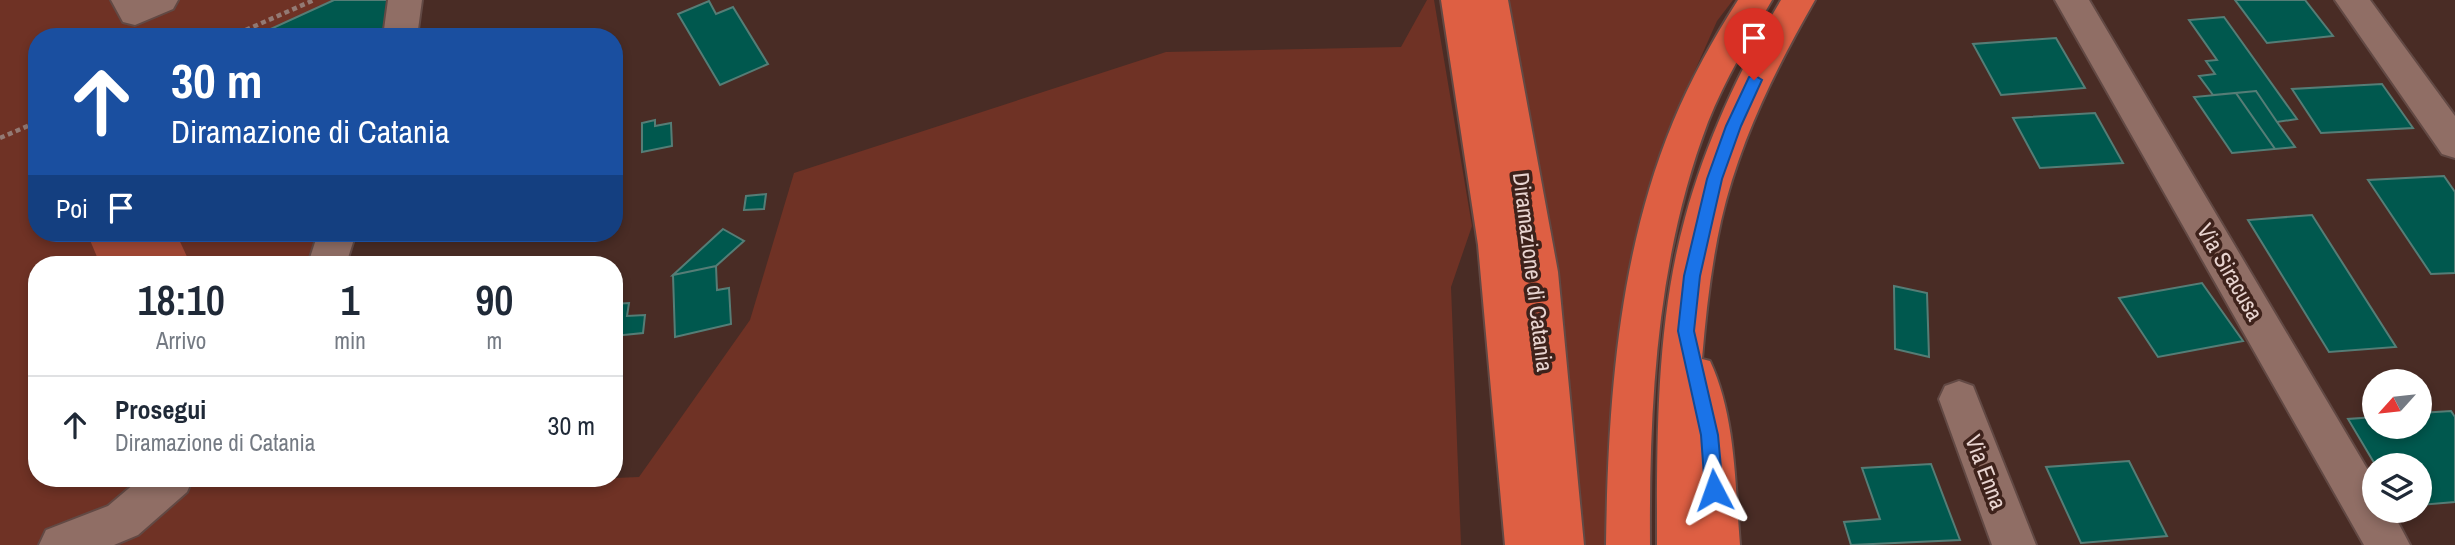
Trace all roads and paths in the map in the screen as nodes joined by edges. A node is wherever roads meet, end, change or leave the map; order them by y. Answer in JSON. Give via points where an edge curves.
{"nodes":[{"id":1,"x":128,"y":0,"type":"edge"},
{"id":2,"x":161,"y":0,"type":"edge"},
{"id":3,"x":314,"y":0,"type":"edge"},
{"id":4,"x":405,"y":0,"type":"edge"},
{"id":5,"x":1458,"y":0,"type":"edge"},
{"id":6,"x":1491,"y":0,"type":"edge"},
{"id":7,"x":1755,"y":0,"type":"edge"},
{"id":8,"x":1798,"y":0,"type":"edge"},
{"id":9,"x":2072,"y":0,"type":"edge"},
{"id":10,"x":2352,"y":0,"type":"edge"},
{"id":11,"x":250,"y":28,"type":"edge"},
{"id":12,"x":401,"y":28,"type":"edge"},
{"id":13,"x":28,"y":126,"type":"edge"},
{"id":14,"x":0,"y":138,"type":"edge"},
{"id":15,"x":2455,"y":144,"type":"edge"},
{"id":16,"x":1686,"y":331,"type":"junction"},
{"id":17,"x":1959,"y":399,"type":"dead end"},
{"id":18,"x":1552,"y":436,"type":"junction"},
{"id":19,"x":162,"y":487,"type":"edge"},
{"id":20,"x":61,"y":545,"type":"edge"},
{"id":21,"x":1527,"y":545,"type":"edge"},
{"id":22,"x":1549,"y":545,"type":"edge"},
{"id":23,"x":1562,"y":545,"type":"edge"},
{"id":24,"x":1628,"y":545,"type":"edge"},
{"id":25,"x":1679,"y":545,"type":"edge"},
{"id":26,"x":1718,"y":545,"type":"edge"},
{"id":27,"x":2014,"y":545,"type":"edge"},
{"id":28,"x":2388,"y":545,"type":"edge"}],
"edges":[{"from":1,"to":2,"type":"street","via":[[135,13]]},
{"from":3,"to":11,"type":"path"},
{"from":4,"to":12,"type":"street"},
{"from":5,"to":21,"type":"highway","via":[[1497,245]]},
{"from":6,"to":18,"type":"highway","name":"Diramazione di Catania","via":[[1539,272]]},
{"from":7,"to":24,"type":"highway","via":[[1692,115],[1658,226],[1639,352]]},
{"from":8,"to":16,"type":"highway","via":[[1754,80],[1715,179],[1692,276]]},
{"from":9,"to":28,"type":"street","name":"Via Siracusa"},
{"from":10,"to":15,"type":"street"},
{"from":13,"to":14,"type":"path"},
{"from":16,"to":25,"type":"highway"},
{"from":16,"to":26,"type":"highway","via":[[1710,435]]},
{"from":17,"to":27,"type":"street","name":"Via Enna"},
{"from":18,"to":22,"type":"highway"},
{"from":18,"to":23,"type":"highway","name":"Diramazione di Catania"},
{"from":19,"to":20,"type":"street","via":[[123,521]]}]}
